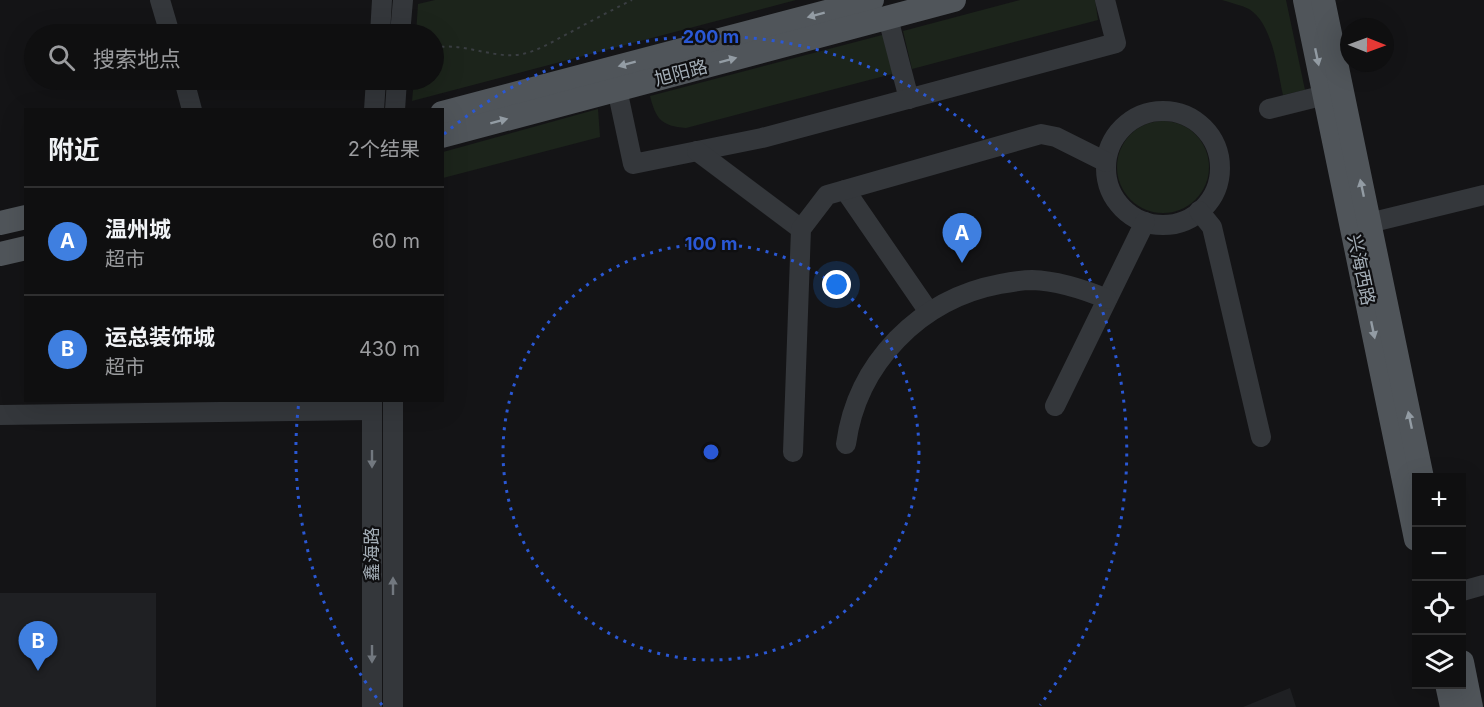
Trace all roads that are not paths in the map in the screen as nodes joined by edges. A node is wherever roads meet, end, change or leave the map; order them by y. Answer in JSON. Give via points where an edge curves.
{"nodes":[{"id":1,"x":160,"y":0,"type":"edge"},
{"id":2,"x":382,"y":0,"type":"edge"},
{"id":3,"x":403,"y":0,"type":"edge"},
{"id":4,"x":954,"y":0,"type":"edge"},
{"id":5,"x":1105,"y":0,"type":"edge"},
{"id":6,"x":1305,"y":0,"type":"edge"},
{"id":7,"x":1323,"y":0,"type":"edge"},
{"id":8,"x":880,"y":9,"type":"edge"},
{"id":9,"x":167,"y":24,"type":"edge"},
{"id":10,"x":381,"y":24,"type":"edge"},
{"id":11,"x":401,"y":24,"type":"edge"},
{"id":12,"x":617,"y":89,"type":"junction"},
{"id":13,"x":187,"y":90,"type":"edge"},
{"id":14,"x":375,"y":90,"type":"edge"},
{"id":15,"x":396,"y":90,"type":"edge"},
{"id":16,"x":1325,"y":95,"type":"junction"},
{"id":17,"x":909,"y":99,"type":"junction"},
{"id":18,"x":191,"y":108,"type":"edge"},
{"id":19,"x":374,"y":108,"type":"edge"},
{"id":20,"x":395,"y":108,"type":"edge"},
{"id":21,"x":1269,"y":109,"type":"dead end"},
{"id":22,"x":444,"y":112,"type":"edge"},
{"id":23,"x":444,"y":135,"type":"edge"},
{"id":24,"x":697,"y":151,"type":"junction"},
{"id":25,"x":1106,"y":162,"type":"junction"},
{"id":26,"x":844,"y":190,"type":"junction"},
{"id":27,"x":1484,"y":195,"type":"edge"},
{"id":28,"x":1199,"y":212,"type":"junction"},
{"id":29,"x":24,"y":217,"type":"edge"},
{"id":30,"x":1145,"y":222,"type":"junction"},
{"id":31,"x":0,"y":223,"type":"edge"},
{"id":32,"x":1369,"y":223,"type":"junction"},
{"id":33,"x":801,"y":229,"type":"junction"},
{"id":34,"x":24,"y":248,"type":"edge"},
{"id":35,"x":0,"y":254,"type":"edge"},
{"id":36,"x":1107,"y":299,"type":"junction"},
{"id":37,"x":928,"y":312,"type":"junction"},
{"id":38,"x":393,"y":402,"type":"edge"},
{"id":39,"x":372,"y":405,"type":"edge"},
{"id":40,"x":1055,"y":406,"type":"dead end"},
{"id":41,"x":0,"y":415,"type":"edge"},
{"id":42,"x":1261,"y":437,"type":"dead end"},
{"id":43,"x":846,"y":444,"type":"dead end"},
{"id":44,"x":794,"y":452,"type":"dead end"},
{"id":45,"x":1421,"y":473,"type":"edge"},
{"id":46,"x":1414,"y":527,"type":"edge"},
{"id":47,"x":1484,"y":585,"type":"edge"},
{"id":48,"x":1466,"y":590,"type":"edge"},
{"id":49,"x":1466,"y":684,"type":"edge"},
{"id":50,"x":1449,"y":689,"type":"edge"},
{"id":51,"x":372,"y":707,"type":"edge"},
{"id":52,"x":393,"y":707,"type":"edge"},
{"id":53,"x":1452,"y":707,"type":"edge"},
{"id":54,"x":1471,"y":707,"type":"edge"}],
"edges":[{"from":1,"to":9,"type":"street"},
{"from":2,"to":10,"type":"street"},
{"from":3,"to":11,"type":"street"},
{"from":4,"to":8,"type":"main road","name":"旭阳路"},
{"from":5,"to":17,"type":"street","via":[[1116,43]]},
{"from":6,"to":16,"type":"main road","name":"兴海西路","one_way":true},
{"from":32,"to":7,"type":"main road","name":"兴海西路","one_way":true},
{"from":12,"to":8,"type":"main road","name":"旭阳路","one_way":true},
{"from":8,"to":17,"type":"street"},
{"from":8,"to":22,"type":"main road","name":"旭阳路","one_way":true},
{"from":23,"to":12,"type":"main road","name":"旭阳路","one_way":true},
{"from":12,"to":24,"type":"street","via":[[633,164]]},
{"from":13,"to":18,"type":"street"},
{"from":14,"to":19,"type":"street"},
{"from":15,"to":20,"type":"street"},
{"from":16,"to":21,"type":"street"},
{"from":16,"to":46,"type":"main road","name":"兴海西路","one_way":true},
{"from":17,"to":24,"type":"street"},
{"from":24,"to":33,"type":"street"},
{"from":25,"to":26,"type":"street","via":[[1056,137],[1041,134]]},
{"from":25,"to":28,"type":"street","via":[[1120,129],[1135,118],[1169,111],[1187,116],[1213,140],[1219,159],[1219,178],[1212,196]]},
{"from":25,"to":30,"type":"street","via":[[1107,180],[1115,198],[1128,213]]},
{"from":26,"to":33,"type":"street","via":[[827,195]]},
{"from":26,"to":37,"type":"street"},
{"from":27,"to":32,"type":"street"},
{"from":28,"to":30,"type":"street","via":[[1164,225]]},
{"from":28,"to":42,"type":"street","via":[[1212,227]]},
{"from":29,"to":31,"type":"main road"},
{"from":30,"to":36,"type":"street"},
{"from":45,"to":32,"type":"main road","name":"兴海西路","one_way":true},
{"from":33,"to":44,"type":"street"},
{"from":34,"to":35,"type":"main road"},
{"from":36,"to":37,"type":"street","via":[[1066,285],[1030,280],[971,291]]},
{"from":36,"to":40,"type":"street"},
{"from":37,"to":43,"type":"street","via":[[893,344],[868,378]]},
{"from":52,"to":38,"type":"street","name":"鑫海路","one_way":true},
{"from":39,"to":41,"type":"street"},
{"from":39,"to":51,"type":"street","name":"鑫海路","one_way":true},
{"from":47,"to":48,"type":"street"},
{"from":49,"to":54,"type":"main road"},
{"from":50,"to":53,"type":"main road"}]}
